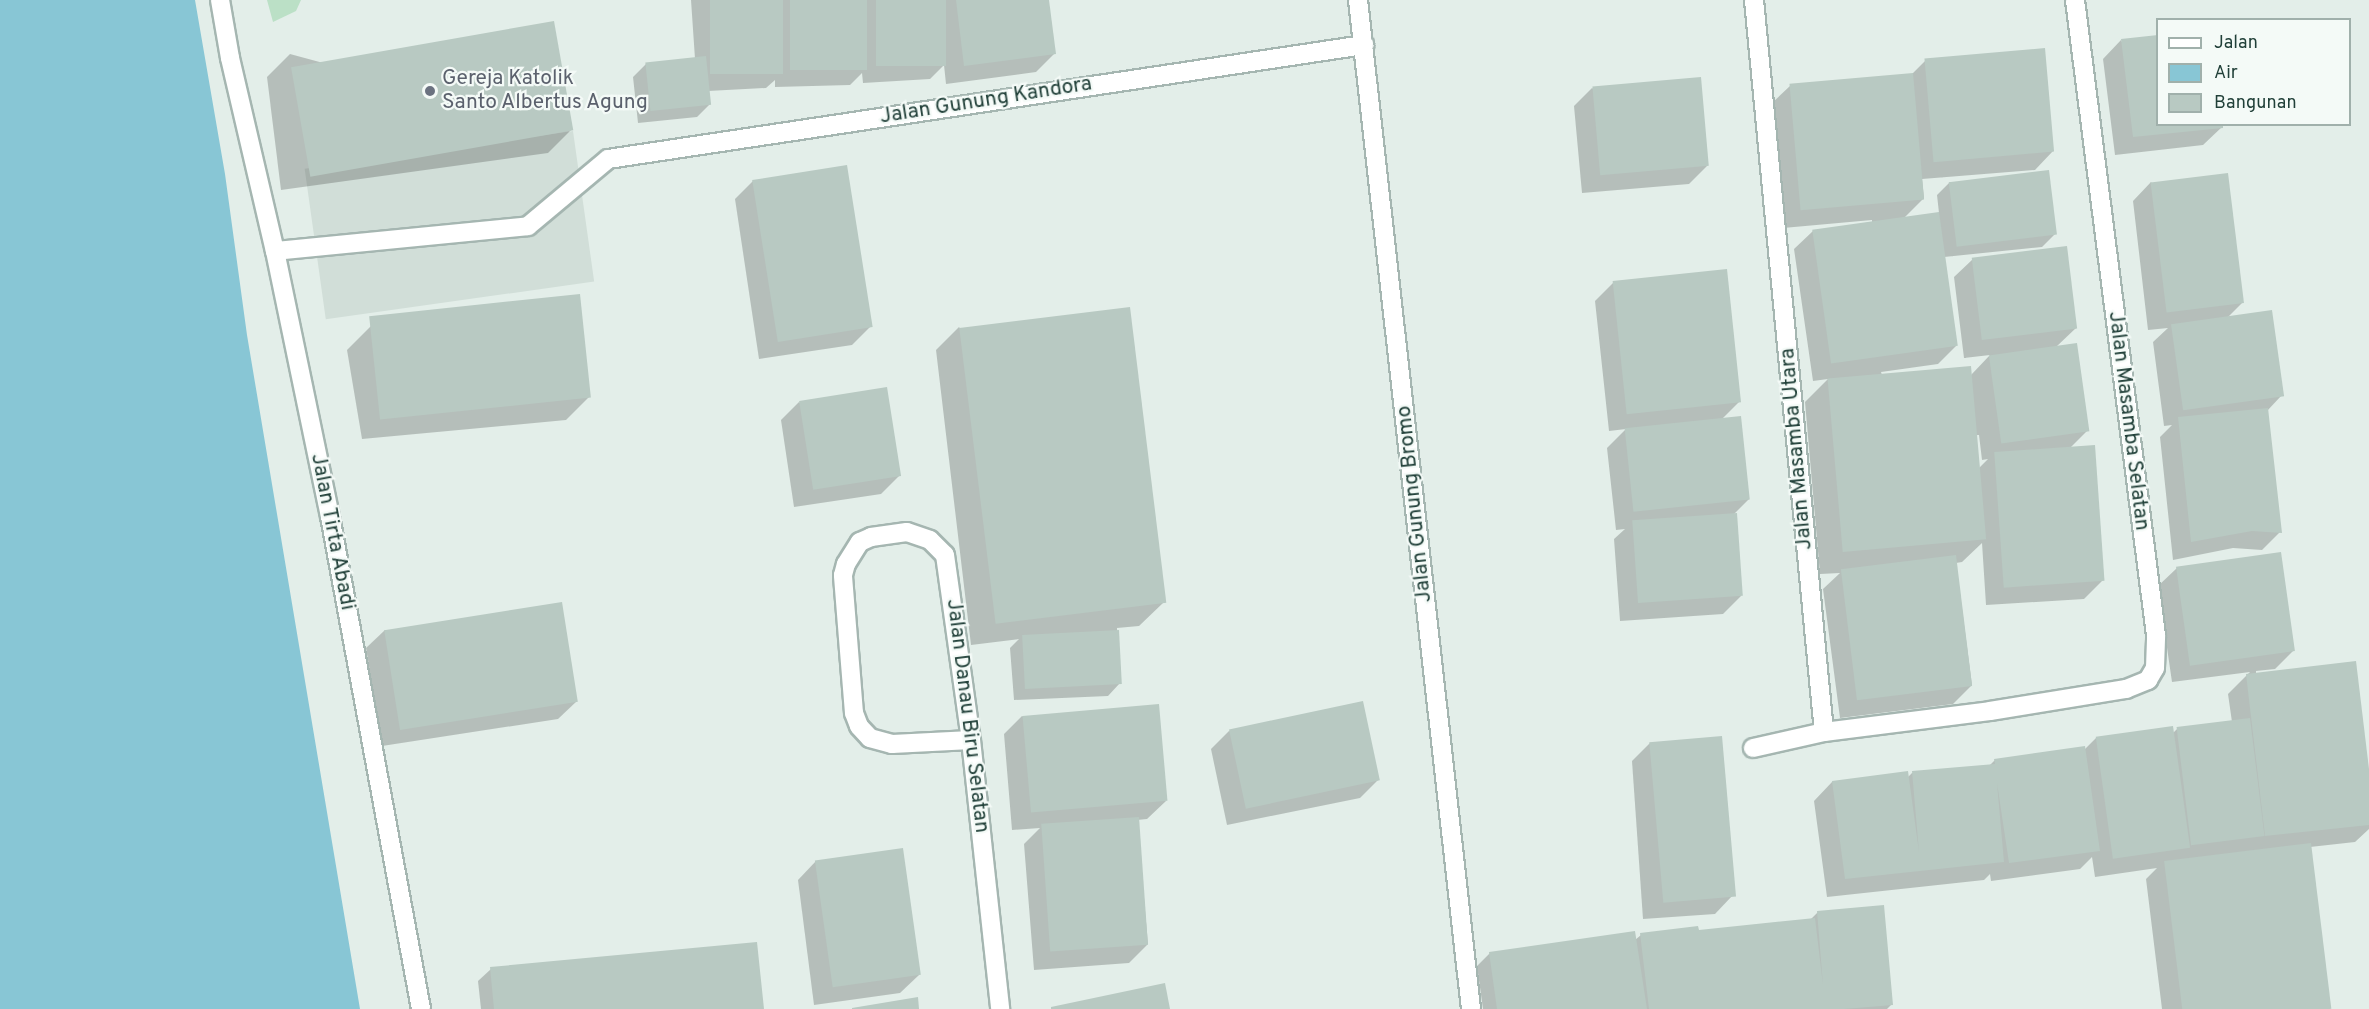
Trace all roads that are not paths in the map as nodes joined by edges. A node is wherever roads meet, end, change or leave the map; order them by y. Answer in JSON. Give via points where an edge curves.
{"nodes":[{"id":1,"x":220,"y":0,"type":"edge"},
{"id":2,"x":1358,"y":0,"type":"edge"},
{"id":3,"x":1754,"y":0,"type":"edge"},
{"id":4,"x":2075,"y":0,"type":"edge"},
{"id":5,"x":1364,"y":45,"type":"junction"},
{"id":6,"x":275,"y":251,"type":"junction"},
{"id":7,"x":1824,"y":732,"type":"junction"},
{"id":8,"x":971,"y":740,"type":"junction"},
{"id":9,"x":1753,"y":748,"type":"dead end"},
{"id":10,"x":421,"y":1009,"type":"edge"},
{"id":11,"x":1000,"y":1009,"type":"edge"},
{"id":12,"x":1471,"y":1009,"type":"edge"}],
"edges":[{"from":1,"to":6,"type":"street","name":"Jalan Tirta Abadi"},
{"from":2,"to":5,"type":"street","name":"Jalan Gunung Bromo"},
{"from":3,"to":7,"type":"street","name":"Jalan Masamba Utara"},
{"from":4,"to":7,"type":"street","name":"Jalan Masamba Selatan","via":[[2156,635],[2156,662],[2148,680],[2126,689]]},
{"from":5,"to":6,"type":"street","name":"Jalan Gunung Kandora","via":[[608,159],[528,226]]},
{"from":5,"to":12,"type":"street","name":"Jalan Gunung Bromo"},
{"from":6,"to":10,"type":"street","name":"Jalan Tirta Abadi","via":[[330,516]]},
{"from":7,"to":9,"type":"street"},
{"from":8,"to":8,"type":"street","name":"Jalan Danau Biru Selatan","via":[[947,562],[942,551],[930,540],[907,532],[860,542],[843,575],[854,713],[860,726],[870,738],[892,744]]},
{"from":8,"to":11,"type":"street","name":"Jalan Danau Biru Selatan"}]}
